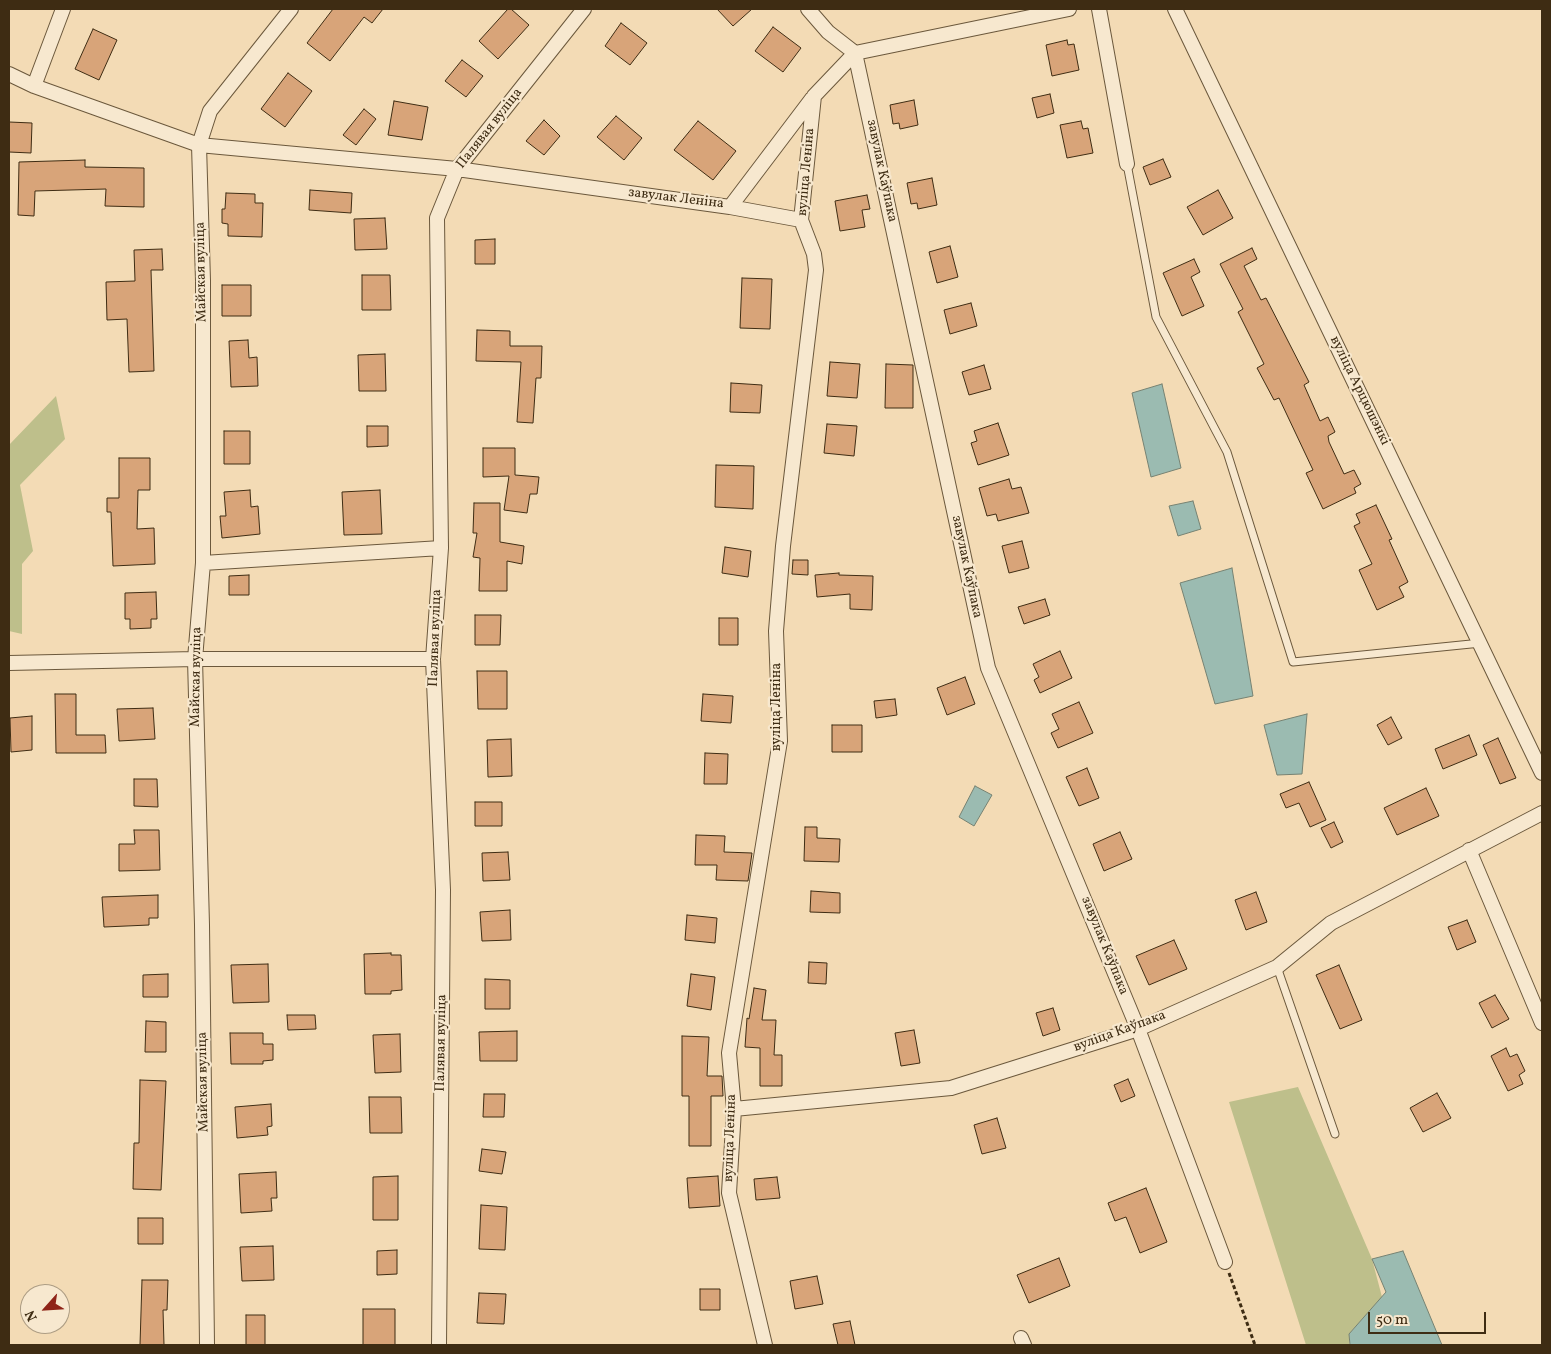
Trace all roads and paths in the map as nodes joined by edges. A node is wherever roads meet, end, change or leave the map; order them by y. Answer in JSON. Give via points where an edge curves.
{"nodes":[{"id":1,"x":63,"y":9,"type":"edge"},
{"id":2,"x":291,"y":9,"type":"edge"},
{"id":3,"x":584,"y":9,"type":"edge"},
{"id":4,"x":808,"y":9,"type":"edge"},
{"id":5,"x":1069,"y":9,"type":"edge"},
{"id":6,"x":1099,"y":9,"type":"edge"},
{"id":7,"x":1175,"y":9,"type":"edge"},
{"id":8,"x":1035,"y":12,"type":"edge"},
{"id":9,"x":855,"y":53,"type":"junction"},
{"id":10,"x":9,"y":74,"type":"edge"},
{"id":11,"x":34,"y":86,"type":"junction"},
{"id":12,"x":814,"y":96,"type":"junction"},
{"id":13,"x":199,"y":145,"type":"junction"},
{"id":14,"x":1126,"y":164,"type":"joint"},
{"id":15,"x":457,"y":170,"type":"junction"},
{"id":16,"x":730,"y":207,"type":"junction"},
{"id":17,"x":802,"y":220,"type":"junction"},
{"id":18,"x":441,"y":548,"type":"junction"},
{"id":19,"x":203,"y":563,"type":"junction"},
{"id":20,"x":1481,"y":643,"type":"junction"},
{"id":21,"x":195,"y":659,"type":"junction"},
{"id":22,"x":433,"y":659,"type":"junction"},
{"id":23,"x":9,"y":663,"type":"edge"},
{"id":24,"x":1542,"y":773,"type":"edge"},
{"id":25,"x":1542,"y":813,"type":"edge"},
{"id":26,"x":1469,"y":850,"type":"junction"},
{"id":27,"x":1277,"y":967,"type":"junction"},
{"id":28,"x":1542,"y":1023,"type":"edge"},
{"id":29,"x":1138,"y":1029,"type":"junction"},
{"id":30,"x":734,"y":1109,"type":"junction"},
{"id":31,"x":1335,"y":1134,"type":"dead end"},
{"id":32,"x":1225,"y":1262,"type":"joint"},
{"id":33,"x":208,"y":1345,"type":"edge"},
{"id":34,"x":439,"y":1345,"type":"edge"},
{"id":35,"x":765,"y":1345,"type":"edge"},
{"id":36,"x":1255,"y":1345,"type":"edge"}],
"edges":[{"from":1,"to":11,"type":"street"},
{"from":2,"to":13,"type":"street","name":"Майская вуліца","via":[[210,111]]},
{"from":3,"to":15,"type":"street","name":"Палявая вуліца"},
{"from":4,"to":9,"type":"street","via":[[828,32]]},
{"from":5,"to":8,"type":"street"},
{"from":6,"to":14,"type":"street"},
{"from":7,"to":20,"type":"street","name":"вуліца Арцюшэнкі"},
{"from":8,"to":9,"type":"street"},
{"from":9,"to":12,"type":"street","name":"завулак Леніна"},
{"from":9,"to":29,"type":"street","name":"завулак Каўпака","via":[[988,668]]},
{"from":10,"to":11,"type":"street","name":"завулак Леніна"},
{"from":11,"to":13,"type":"street","name":"завулак Леніна"},
{"from":12,"to":16,"type":"street","name":"завулак Леніна"},
{"from":12,"to":17,"type":"street","name":"вуліца Леніна"},
{"from":13,"to":15,"type":"street","name":"завулак Леніна"},
{"from":13,"to":19,"type":"street","name":"Майская вуліца","via":[[203,281]]},
{"from":14,"to":20,"type":"lane","via":[[1156,317],[1227,452],[1293,662]]},
{"from":15,"to":16,"type":"street","name":"завулак Леніна"},
{"from":15,"to":18,"type":"street","name":"Палявая вуліца","via":[[437,218]]},
{"from":16,"to":17,"type":"street"},
{"from":17,"to":30,"type":"street","name":"вуліца Леніна","via":[[816,270],[776,631],[780,741],[729,1052]]},
{"from":18,"to":19,"type":"street"},
{"from":18,"to":22,"type":"street","name":"Палявая вуліца"},
{"from":19,"to":21,"type":"street","name":"Майская вуліца"},
{"from":20,"to":24,"type":"street","name":"вуліца Арцюшэнкі"},
{"from":21,"to":22,"type":"street"},
{"from":21,"to":23,"type":"street"},
{"from":21,"to":33,"type":"street","name":"Майская вуліца"},
{"from":22,"to":34,"type":"street","name":"Палявая вуліца","via":[[443,890]]},
{"from":25,"to":26,"type":"street","name":"вуліца Каўпака"},
{"from":26,"to":27,"type":"street","name":"вуліца Каўпака","via":[[1331,923]]},
{"from":26,"to":28,"type":"street"},
{"from":27,"to":29,"type":"street","name":"вуліца Каўпака"},
{"from":27,"to":31,"type":"lane"},
{"from":29,"to":30,"type":"street","name":"вуліца Каўпака","via":[[951,1088]]},
{"from":29,"to":32,"type":"street","name":"завулак Каўпака"},
{"from":30,"to":35,"type":"street","name":"вуліца Леніна","via":[[729,1193]]},
{"from":32,"to":36,"type":"path"}]}
